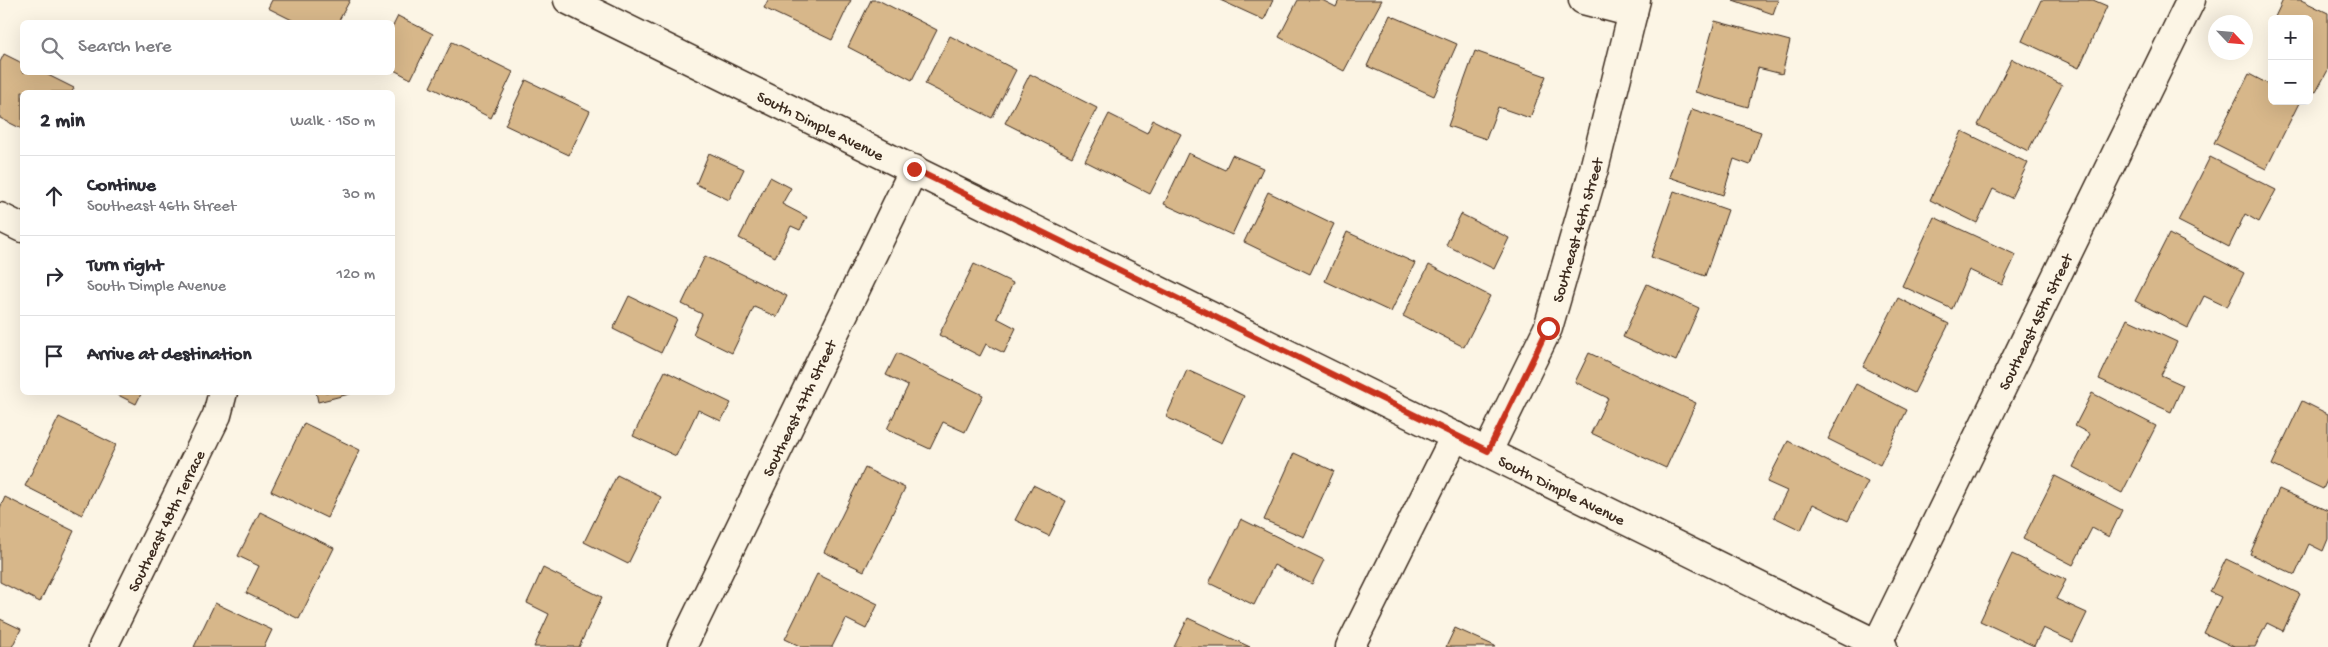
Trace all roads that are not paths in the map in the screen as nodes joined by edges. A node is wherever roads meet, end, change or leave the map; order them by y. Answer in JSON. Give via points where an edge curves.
{"nodes":[{"id":1,"x":568,"y":0,"type":"edge"},
{"id":2,"x":1583,"y":0,"type":"edge"},
{"id":3,"x":2191,"y":0,"type":"edge"},
{"id":4,"x":1634,"y":7,"type":"edge"},
{"id":5,"x":914,"y":169,"type":"junction"},
{"id":6,"x":0,"y":217,"type":"edge"},
{"id":7,"x":20,"y":227,"type":"edge"},
{"id":8,"x":222,"y":395,"type":"edge"},
{"id":9,"x":1455,"y":436,"type":"junction"},
{"id":10,"x":1488,"y":451,"type":"junction"},
{"id":11,"x":1880,"y":645,"type":"edge"},
{"id":12,"x":103,"y":647,"type":"edge"},
{"id":13,"x":682,"y":647,"type":"edge"},
{"id":14,"x":1350,"y":647,"type":"edge"}],
"edges":[{"from":1,"to":5,"type":"street","name":"South Dimple Avenue"},
{"from":2,"to":4,"type":"street"},
{"from":3,"to":11,"type":"street","name":"Southeast 45th Street"},
{"from":4,"to":10,"type":"street","name":"Southeast 46th Street","via":[[1594,170],[1548,328]]},
{"from":5,"to":9,"type":"street","name":"South Dimple Avenue"},
{"from":5,"to":13,"type":"street","name":"Southeast 47th Street"},
{"from":6,"to":7,"type":"street"},
{"from":8,"to":12,"type":"street","name":"Southeast 48th Terrace","via":[[217,415]]},
{"from":9,"to":10,"type":"street","name":"South Dimple Avenue"},
{"from":9,"to":14,"type":"street"},
{"from":10,"to":11,"type":"street","name":"South Dimple Avenue"}]}
